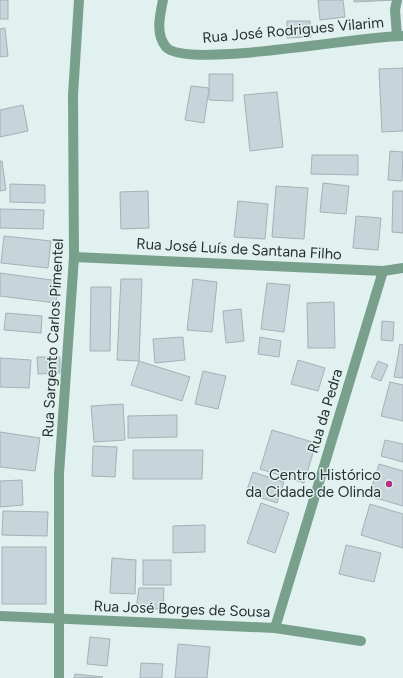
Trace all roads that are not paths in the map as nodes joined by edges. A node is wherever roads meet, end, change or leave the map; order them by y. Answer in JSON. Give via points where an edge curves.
{"nodes":[{"id":1,"x":79,"y":0,"type":"edge"},
{"id":2,"x":163,"y":0,"type":"edge"},
{"id":3,"x":397,"y":0,"type":"edge"},
{"id":4,"x":400,"y":36,"type":"edge"},
{"id":5,"x":74,"y":257,"type":"junction"},
{"id":6,"x":403,"y":268,"type":"edge"},
{"id":7,"x":383,"y":271,"type":"junction"},
{"id":8,"x":0,"y":616,"type":"edge"},
{"id":9,"x":58,"y":619,"type":"junction"},
{"id":10,"x":275,"y":628,"type":"junction"},
{"id":11,"x":361,"y":641,"type":"dead end"},
{"id":12,"x":59,"y":678,"type":"edge"}],
"edges":[{"from":1,"to":5,"type":"street","name":"Rua Sargento Carlos Pimentel","via":[[73,95]]},
{"from":2,"to":4,"type":"street","name":"Rua José Rodrigues Vilarim","via":[[159,23],[160,37],[166,47],[174,53],[202,55],[277,50]]},
{"from":3,"to":4,"type":"street","via":[[395,10]]},
{"from":5,"to":7,"type":"street","name":"Rua José Luís de Santana Filho"},
{"from":5,"to":9,"type":"street","name":"Rua Sargento Carlos Pimentel","via":[[60,474]]},
{"from":6,"to":7,"type":"street","name":"Rua José Luís de Santana Filho"},
{"from":7,"to":10,"type":"street","name":"Rua da Pedra"},
{"from":8,"to":9,"type":"street","name":"Rua José Borges de Sousa"},
{"from":9,"to":10,"type":"street","name":"Rua José Borges de Sousa"},
{"from":9,"to":12,"type":"street","name":"Rua Sargento Carlos Pimentel"},
{"from":10,"to":11,"type":"street","name":"Rua José Borges de Sousa"}]}
